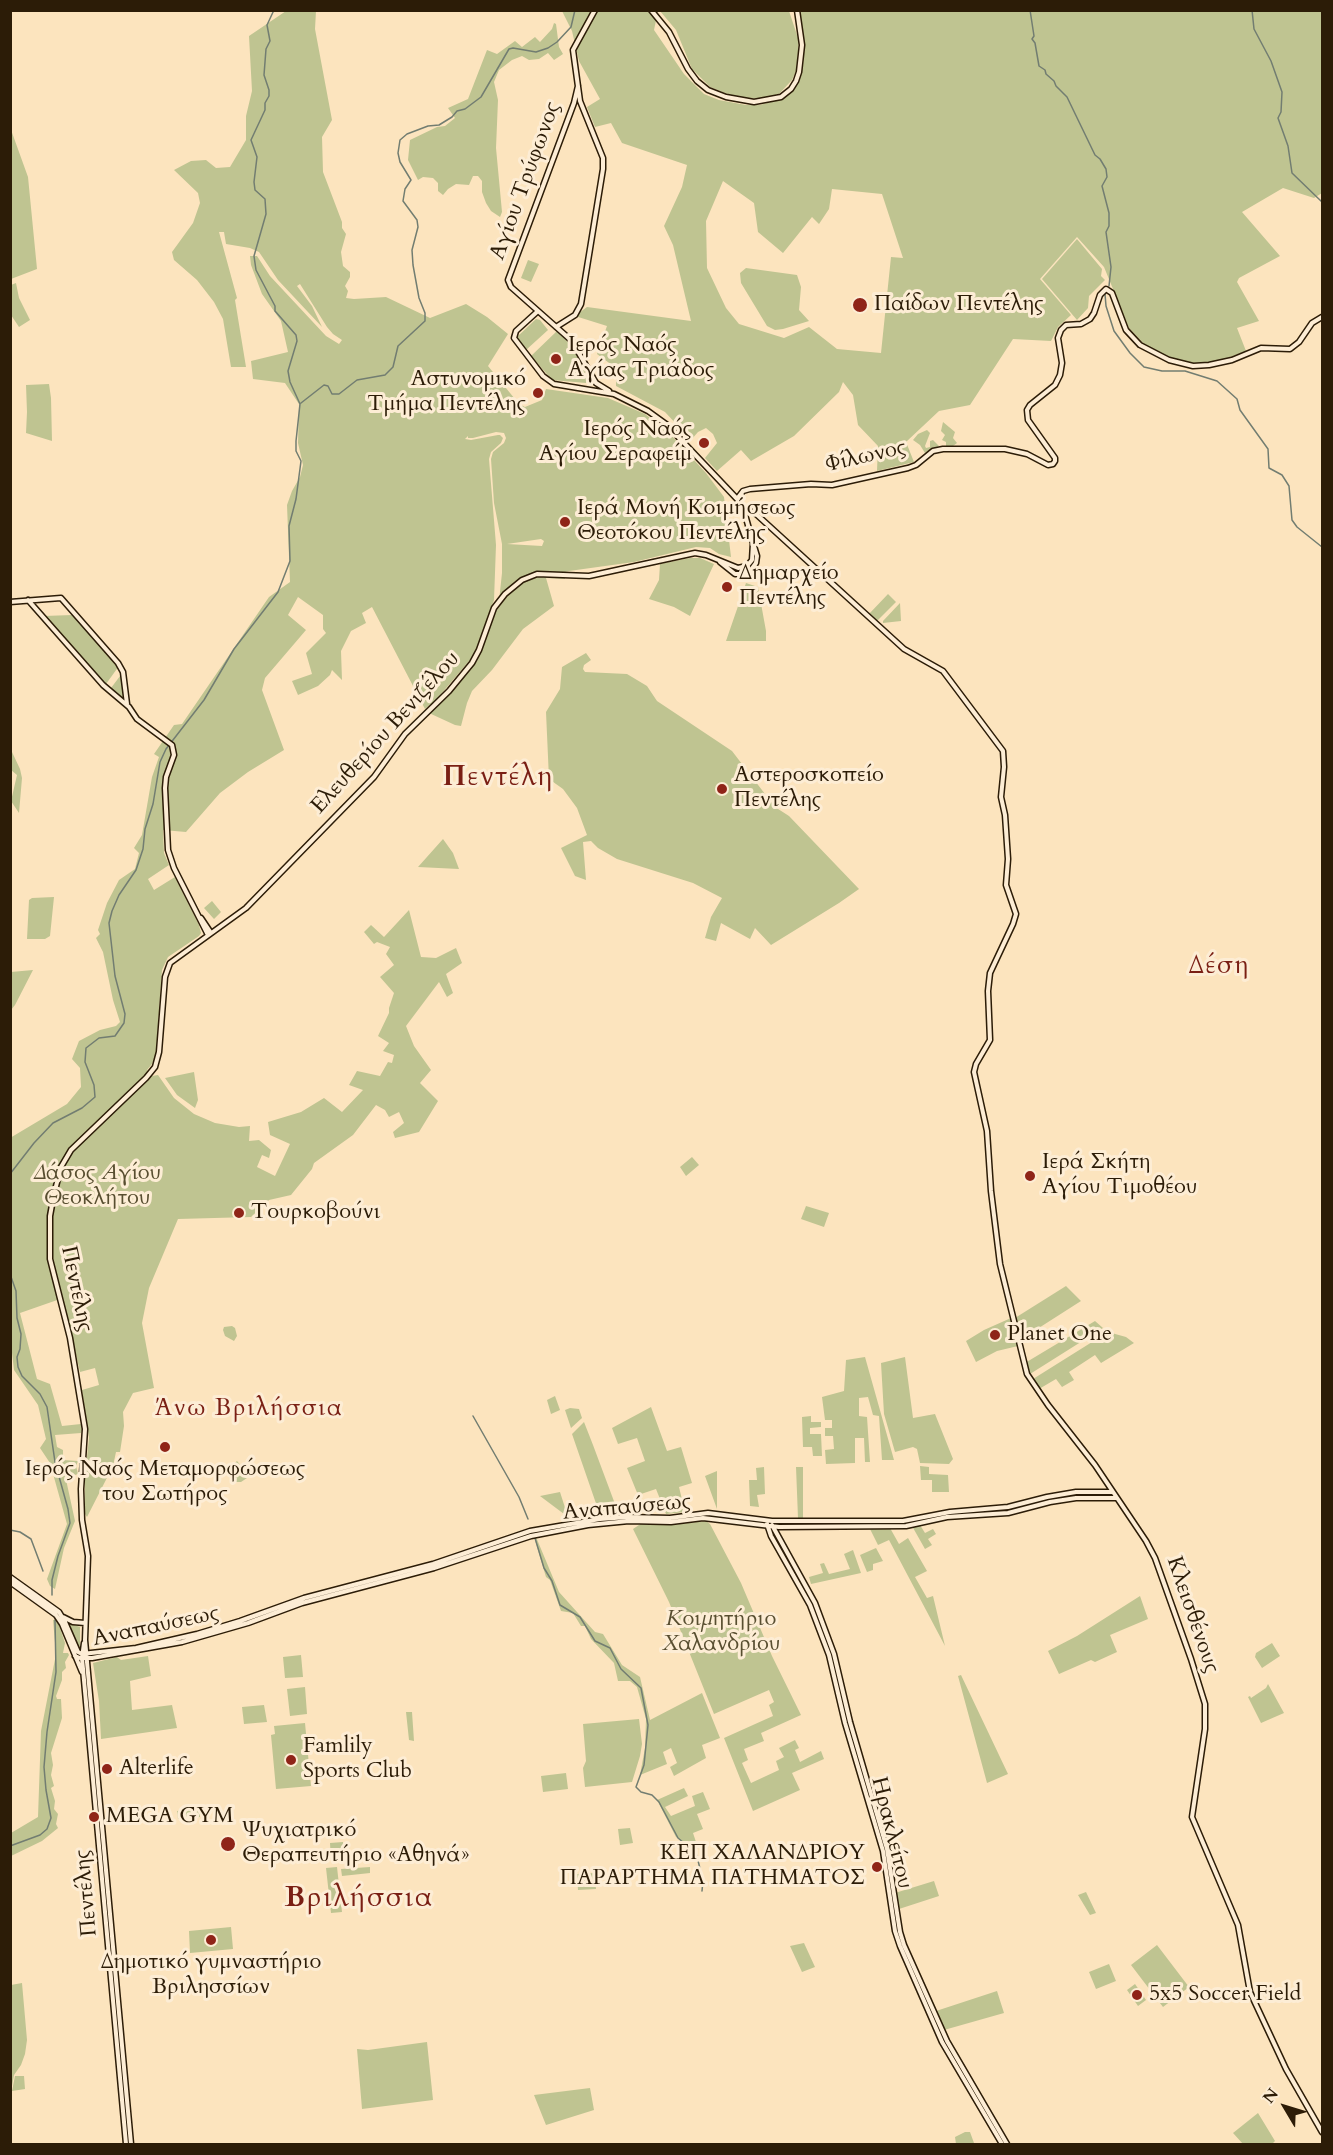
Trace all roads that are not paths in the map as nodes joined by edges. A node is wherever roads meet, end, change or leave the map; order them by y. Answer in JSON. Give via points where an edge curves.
{"nodes":[{"id":1,"x":596,"y":10,"type":"edge"},
{"id":2,"x":651,"y":10,"type":"edge"},
{"id":3,"x":797,"y":10,"type":"edge"},
{"id":4,"x":578,"y":86,"type":"junction"},
{"id":5,"x":580,"y":101,"type":"junction"},
{"id":6,"x":574,"y":103,"type":"junction"},
{"id":7,"x":538,"y":311,"type":"junction"},
{"id":8,"x":1323,"y":317,"type":"edge"},
{"id":9,"x":556,"y":327,"type":"junction"},
{"id":10,"x":589,"y":372,"type":"junction"},
{"id":11,"x":584,"y":387,"type":"junction"},
{"id":12,"x":614,"y":394,"type":"junction"},
{"id":13,"x":737,"y":499,"type":"junction"},
{"id":14,"x":744,"y":511,"type":"junction"},
{"id":15,"x":753,"y":543,"type":"junction"},
{"id":16,"x":718,"y":560,"type":"junction"},
{"id":17,"x":28,"y":600,"type":"junction"},
{"id":18,"x":38,"y":600,"type":"junction"},
{"id":19,"x":10,"y":602,"type":"edge"},
{"id":20,"x":34,"y":607,"type":"junction"},
{"id":21,"x":127,"y":705,"type":"junction"},
{"id":22,"x":210,"y":934,"type":"junction"},
{"id":23,"x":1113,"y":1492,"type":"junction"},
{"id":24,"x":1117,"y":1498,"type":"junction"},
{"id":25,"x":770,"y":1523,"type":"junction"},
{"id":26,"x":10,"y":1577,"type":"edge"},
{"id":27,"x":10,"y":1582,"type":"edge"},
{"id":28,"x":62,"y":1616,"type":"junction"},
{"id":29,"x":85,"y":1623,"type":"junction"},
{"id":30,"x":75,"y":1656,"type":"junction"},
{"id":31,"x":84,"y":1656,"type":"junction"},
{"id":32,"x":84,"y":1678,"type":"junction"},
{"id":33,"x":1323,"y":2132,"type":"edge"},
{"id":34,"x":126,"y":2145,"type":"edge"},
{"id":35,"x":131,"y":2145,"type":"edge"},
{"id":36,"x":1002,"y":2145,"type":"edge"},
{"id":37,"x":1007,"y":2145,"type":"edge"}],
"edges":[{"from":1,"to":4,"type":"main road","via":[[573,50]]},
{"from":2,"to":3,"type":"main road","via":[[669,32],[697,81],[720,95],[750,102],[777,98],[795,85],[802,52]]},
{"from":4,"to":5,"type":"main road"},
{"from":4,"to":6,"type":"main road","name":"Αγίου Τρύφωνος"},
{"from":5,"to":6,"type":"main road"},
{"from":5,"to":9,"type":"main road","via":[[603,158],[603,169],[581,304],[577,313]]},
{"from":6,"to":7,"type":"main road","name":"Αγίου Τρύφωνος","via":[[508,280]]},
{"from":7,"to":9,"type":"main road"},
{"from":7,"to":11,"type":"main road","via":[[516,331],[516,342],[546,380]]},
{"from":8,"to":13,"type":"main road","name":"Φίλωνος","via":[[1313,322],[1298,343],[1288,349],[1261,348],[1235,359],[1193,366],[1169,360],[1140,345],[1126,330],[1112,294],[1106,289],[1090,319],[1061,330],[1060,375],[1055,385],[1027,410],[1028,420],[1055,463],[1048,465],[1012,450],[935,450],[910,467],[836,484],[750,489]]},
{"from":9,"to":10,"type":"main road","via":[[574,343]]},
{"from":10,"to":11,"type":"main road","via":[[591,382]]},
{"from":10,"to":12,"type":"main road","via":[[599,385]]},
{"from":11,"to":12,"type":"main road"},
{"from":12,"to":13,"type":"main road","via":[[666,424]]},
{"from":13,"to":14,"type":"main road"},
{"from":14,"to":15,"type":"main road"},
{"from":14,"to":23,"type":"main road","name":"Κλεισθένους","via":[[760,518],[904,650],[943,670],[1003,752],[1001,799],[1008,859],[1006,885],[1016,914],[990,973],[990,1040],[975,1070],[985,1124],[1000,1264],[1027,1374]]},
{"from":15,"to":16,"type":"main road","name":"Ελευθερίου Βενιζέλου","via":[[753,558],[745,567]]},
{"from":15,"to":16,"type":"main road","name":"Ελευθερίου Βενιζέλου","via":[[757,561],[747,575],[731,573]]},
{"from":16,"to":22,"type":"main road","name":"Ελευθερίου Βενιζέλου","via":[[690,553],[584,577],[537,574],[516,585],[496,604],[477,655],[452,687],[405,734],[372,779],[251,904]]},
{"from":17,"to":18,"type":"main road"},
{"from":17,"to":19,"type":"main road"},
{"from":17,"to":20,"type":"main road"},
{"from":18,"to":20,"type":"main road"},
{"from":18,"to":21,"type":"main road","via":[[61,598],[118,663],[123,672]]},
{"from":20,"to":21,"type":"main road","via":[[103,685]]},
{"from":21,"to":22,"type":"main road","via":[[136,719],[172,745],[174,755],[165,784],[167,846],[172,864]]},
{"from":22,"to":29,"type":"main road","name":"Πεντέλης","via":[[167,968],[155,1067],[71,1150],[52,1202],[50,1259],[70,1338],[85,1429],[81,1484],[88,1556]]},
{"from":23,"to":24,"type":"main road","name":"Κλεισθένους"},
{"from":23,"to":25,"type":"main road","name":"Αναπαύσεως","via":[[1076,1492],[1008,1507],[903,1521]]},
{"from":24,"to":25,"type":"main road","name":"Αναπαύσεως","via":[[1076,1497],[1008,1513],[947,1517],[906,1526]]},
{"from":24,"to":33,"type":"main road","name":"Κλεισθένους","via":[[1153,1553],[1204,1699],[1205,1729],[1192,1817],[1238,1925],[1251,1992],[1282,2061]]},
{"from":25,"to":31,"type":"main road","name":"Αναπαύσεως","via":[[703,1518],[629,1521],[536,1535],[190,1640]]},
{"from":25,"to":31,"type":"main road","name":"Αναπαύσεως","via":[[708,1513],[673,1518],[606,1518],[535,1530],[197,1634]]},
{"from":25,"to":36,"type":"main road","name":"Ηρακλείτου","via":[[810,1605],[829,1655],[883,1851],[900,1946],[942,2042]]},
{"from":25,"to":37,"type":"main road","name":"Ηρακλείτου","via":[[814,1603],[834,1654],[887,1849],[904,1945],[947,2041]]},
{"from":26,"to":28,"type":"main road"},
{"from":27,"to":30,"type":"main road","via":[[56,1615]]},
{"from":28,"to":29,"type":"main road"},
{"from":28,"to":31,"type":"main road","via":[[77,1650]]},
{"from":29,"to":31,"type":"main road","name":"Πεντέλης"},
{"from":30,"to":31,"type":"main road"},
{"from":30,"to":32,"type":"main road"},
{"from":31,"to":32,"type":"main road","name":"Πεντέλης"},
{"from":31,"to":35,"type":"main road","name":"Πεντέλης"},
{"from":32,"to":34,"type":"main road","name":"Πεντέλης"}]}
